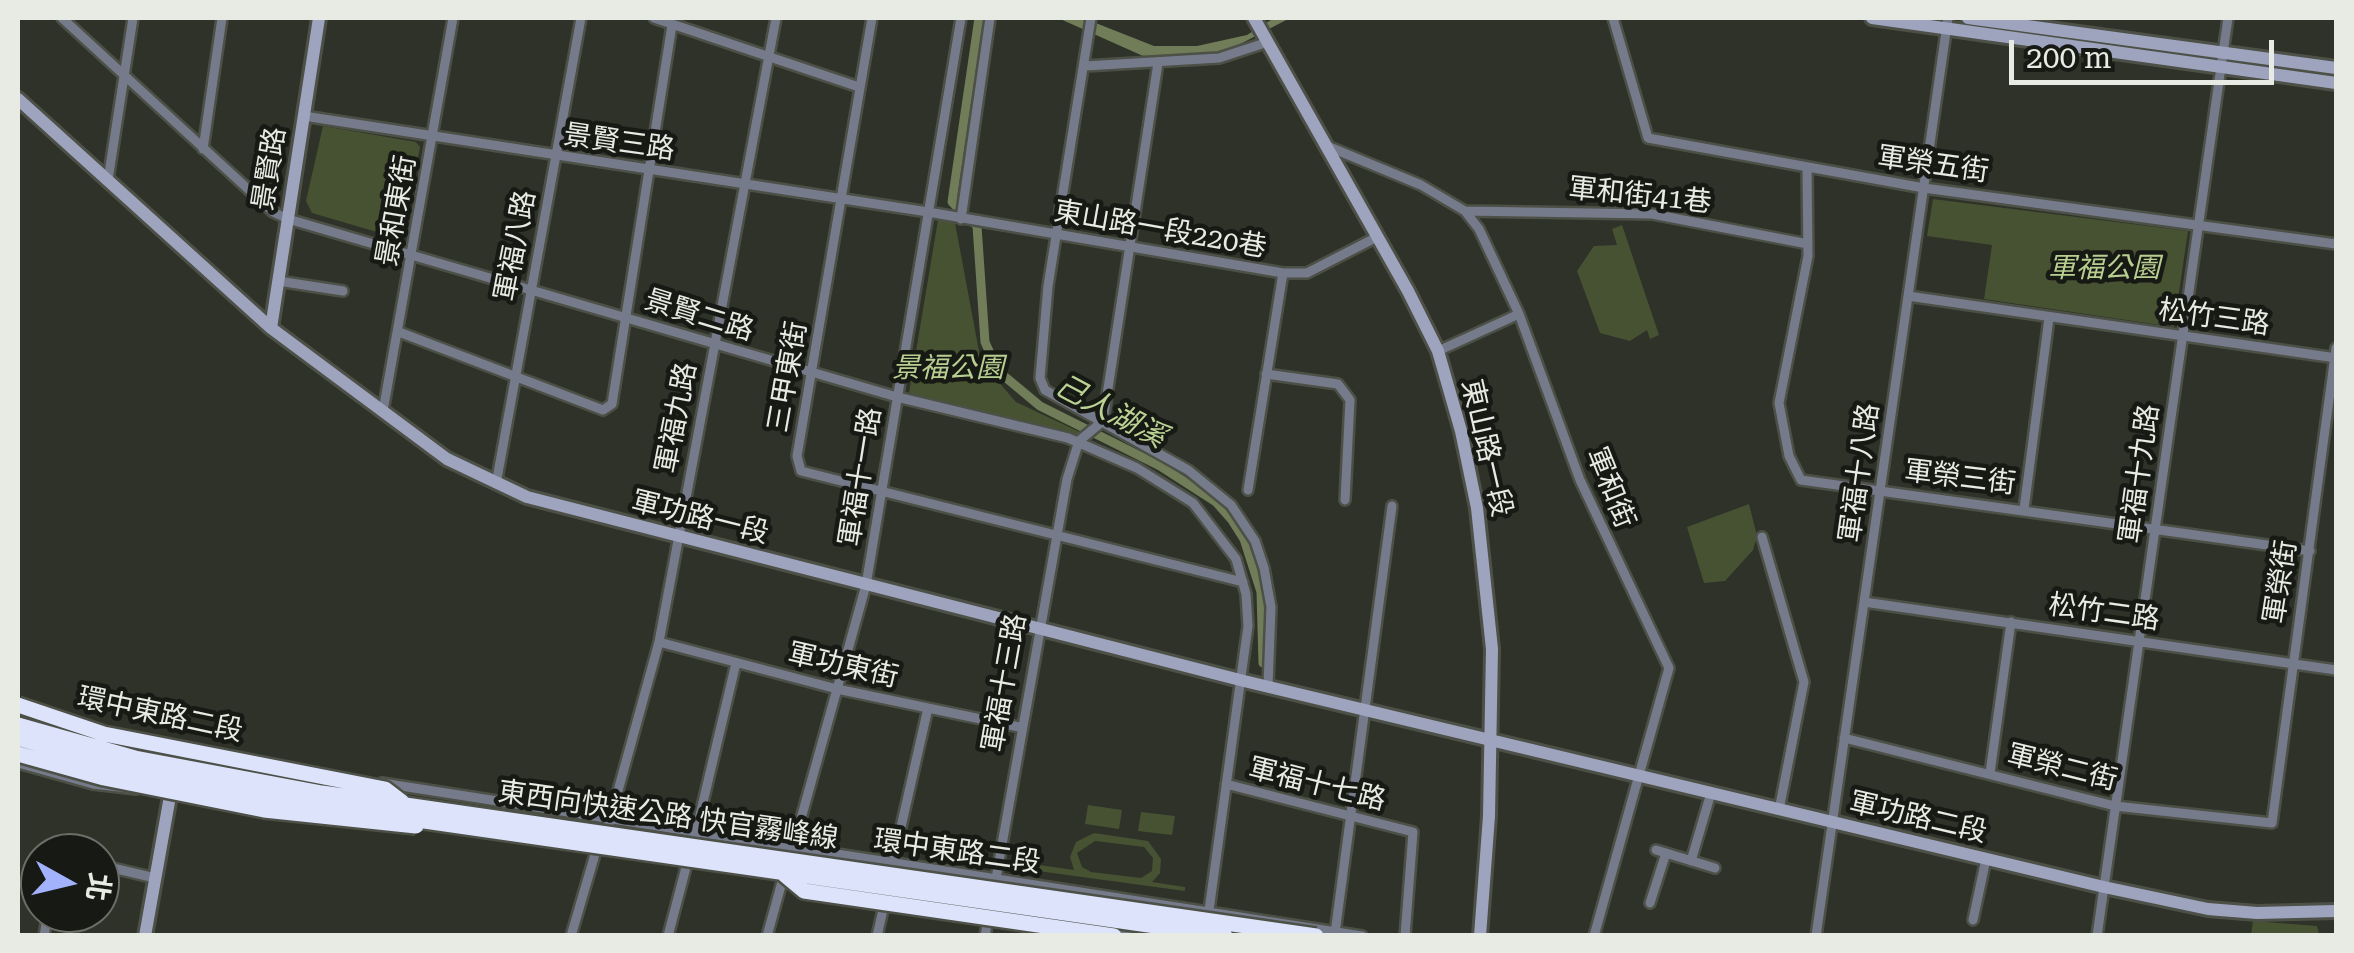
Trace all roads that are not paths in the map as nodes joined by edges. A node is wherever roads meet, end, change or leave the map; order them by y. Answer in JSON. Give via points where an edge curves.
{"nodes":[{"id":1,"x":62,"y":18,"type":"edge"},
{"id":2,"x":132,"y":18,"type":"edge"},
{"id":3,"x":222,"y":18,"type":"edge"},
{"id":4,"x":319,"y":18,"type":"edge"},
{"id":5,"x":453,"y":18,"type":"edge"},
{"id":6,"x":581,"y":18,"type":"edge"},
{"id":7,"x":654,"y":18,"type":"edge"},
{"id":8,"x":776,"y":18,"type":"edge"},
{"id":9,"x":872,"y":18,"type":"edge"},
{"id":10,"x":960,"y":18,"type":"edge"},
{"id":11,"x":990,"y":18,"type":"edge"},
{"id":12,"x":1091,"y":18,"type":"edge"},
{"id":13,"x":1613,"y":18,"type":"edge"},
{"id":14,"x":1872,"y":18,"type":"edge"},
{"id":15,"x":1968,"y":18,"type":"edge"},
{"id":16,"x":2228,"y":18,"type":"edge"},
{"id":17,"x":1256,"y":21,"type":"edge"},
{"id":18,"x":1947,"y":23,"type":"edge"},
{"id":19,"x":672,"y":25,"type":"junction"},
{"id":20,"x":1268,"y":42,"type":"junction"},
{"id":21,"x":768,"y":54,"type":"junction"},
{"id":22,"x":2222,"y":60,"type":"junction"},
{"id":23,"x":1158,"y":63,"type":"junction"},
{"id":24,"x":1085,"y":66,"type":"junction"},
{"id":25,"x":2336,"y":68,"type":"edge"},
{"id":26,"x":124,"y":76,"type":"junction"},
{"id":27,"x":2336,"y":82,"type":"edge"},
{"id":28,"x":858,"y":87,"type":"junction"},
{"id":29,"x":18,"y":99,"type":"edge"},
{"id":30,"x":304,"y":116,"type":"junction"},
{"id":31,"x":432,"y":138,"type":"junction"},
{"id":32,"x":1324,"y":146,"type":"junction"},
{"id":33,"x":203,"y":149,"type":"junction"},
{"id":34,"x":556,"y":157,"type":"junction"},
{"id":35,"x":1807,"y":168,"type":"junction"},
{"id":36,"x":652,"y":170,"type":"junction"},
{"id":37,"x":108,"y":180,"type":"junction"},
{"id":38,"x":743,"y":184,"type":"junction"},
{"id":39,"x":1924,"y":188,"type":"junction"},
{"id":40,"x":842,"y":201,"type":"junction"},
{"id":41,"x":1465,"y":211,"type":"junction"},
{"id":42,"x":928,"y":212,"type":"junction"},
{"id":43,"x":288,"y":219,"type":"junction"},
{"id":44,"x":961,"y":219,"type":"junction"},
{"id":45,"x":2198,"y":224,"type":"junction"},
{"id":46,"x":1058,"y":236,"type":"junction"},
{"id":47,"x":1377,"y":237,"type":"junction"},
{"id":48,"x":1808,"y":244,"type":"junction"},
{"id":49,"x":2336,"y":244,"type":"edge"},
{"id":50,"x":1129,"y":246,"type":"junction"},
{"id":51,"x":412,"y":254,"type":"junction"},
{"id":52,"x":1283,"y":274,"type":"junction"},
{"id":53,"x":278,"y":281,"type":"junction"},
{"id":54,"x":530,"y":290,"type":"junction"},
{"id":55,"x":342,"y":291,"type":"dead end"},
{"id":56,"x":1908,"y":296,"type":"junction"},
{"id":57,"x":1519,"y":314,"type":"junction"},
{"id":58,"x":627,"y":318,"type":"junction"},
{"id":59,"x":2049,"y":318,"type":"junction"},
{"id":60,"x":271,"y":328,"type":"junction"},
{"id":61,"x":399,"y":332,"type":"junction"},
{"id":62,"x":2182,"y":336,"type":"junction"},
{"id":63,"x":714,"y":344,"type":"junction"},
{"id":64,"x":1438,"y":352,"type":"junction"},
{"id":65,"x":2336,"y":354,"type":"edge"},
{"id":66,"x":811,"y":373,"type":"junction"},
{"id":67,"x":515,"y":374,"type":"junction"},
{"id":68,"x":1266,"y":374,"type":"junction"},
{"id":69,"x":897,"y":398,"type":"junction"},
{"id":70,"x":383,"y":411,"type":"junction"},
{"id":71,"x":1102,"y":422,"type":"junction"},
{"id":72,"x":1079,"y":441,"type":"junction"},
{"id":73,"x":496,"y":484,"type":"junction"},
{"id":74,"x":1248,"y":490,"type":"dead end"},
{"id":75,"x":1880,"y":491,"type":"junction"},
{"id":76,"x":882,"y":492,"type":"junction"},
{"id":77,"x":1345,"y":500,"type":"dead end"},
{"id":78,"x":1392,"y":506,"type":"dead end"},
{"id":79,"x":2024,"y":509,"type":"junction"},
{"id":80,"x":2156,"y":528,"type":"junction"},
{"id":81,"x":1762,"y":537,"type":"dead end"},
{"id":82,"x":677,"y":538,"type":"junction"},
{"id":83,"x":1057,"y":538,"type":"junction"},
{"id":84,"x":2310,"y":551,"type":"junction"},
{"id":85,"x":1243,"y":582,"type":"junction"},
{"id":86,"x":866,"y":585,"type":"junction"},
{"id":87,"x":1864,"y":602,"type":"junction"},
{"id":88,"x":2011,"y":622,"type":"junction"},
{"id":89,"x":1038,"y":628,"type":"junction"},
{"id":90,"x":2140,"y":641,"type":"junction"},
{"id":91,"x":659,"y":642,"type":"junction"},
{"id":92,"x":736,"y":664,"type":"junction"},
{"id":93,"x":2291,"y":664,"type":"junction"},
{"id":94,"x":2336,"y":670,"type":"edge"},
{"id":95,"x":1244,"y":680,"type":"junction"},
{"id":96,"x":1268,"y":686,"type":"junction"},
{"id":97,"x":837,"y":689,"type":"junction"},
{"id":98,"x":18,"y":703,"type":"edge"},
{"id":99,"x":928,"y":708,"type":"junction"},
{"id":100,"x":1367,"y":710,"type":"junction"},
{"id":101,"x":18,"y":726,"type":"edge"},
{"id":102,"x":1020,"y":726,"type":"junction"},
{"id":103,"x":1844,"y":738,"type":"junction"},
{"id":104,"x":18,"y":741,"type":"edge"},
{"id":105,"x":1492,"y":741,"type":"junction"},
{"id":106,"x":182,"y":744,"type":"junction"},
{"id":107,"x":18,"y":754,"type":"edge"},
{"id":108,"x":18,"y":763,"type":"edge"},
{"id":109,"x":1990,"y":773,"type":"junction"},
{"id":110,"x":1636,"y":776,"type":"junction"},
{"id":111,"x":1226,"y":784,"type":"junction"},
{"id":112,"x":172,"y":787,"type":"junction"},
{"id":113,"x":1711,"y":794,"type":"junction"},
{"id":114,"x":405,"y":804,"type":"junction"},
{"id":115,"x":2115,"y":806,"type":"junction"},
{"id":116,"x":1779,"y":810,"type":"junction"},
{"id":117,"x":1347,"y":817,"type":"junction"},
{"id":118,"x":611,"y":822,"type":"junction"},
{"id":119,"x":1832,"y":823,"type":"junction"},
{"id":120,"x":2272,"y":823,"type":"joint"},
{"id":121,"x":455,"y":824,"type":"junction"},
{"id":122,"x":695,"y":835,"type":"junction"},
{"id":123,"x":793,"y":849,"type":"junction"},
{"id":124,"x":593,"y":852,"type":"junction"},
{"id":125,"x":1986,"y":859,"type":"junction"},
{"id":126,"x":1691,"y":860,"type":"junction"},
{"id":127,"x":687,"y":866,"type":"junction"},
{"id":128,"x":892,"y":866,"type":"junction"},
{"id":129,"x":1715,"y":868,"type":"dead end"},
{"id":130,"x":120,"y":870,"type":"edge"},
{"id":131,"x":781,"y":876,"type":"junction"},
{"id":132,"x":155,"y":878,"type":"junction"},
{"id":133,"x":995,"y":880,"type":"junction"},
{"id":134,"x":2104,"y":887,"type":"junction"},
{"id":135,"x":886,"y":896,"type":"junction"},
{"id":136,"x":1650,"y":904,"type":"dead end"},
{"id":137,"x":989,"y":911,"type":"junction"},
{"id":138,"x":2336,"y":911,"type":"edge"},
{"id":139,"x":1208,"y":912,"type":"junction"},
{"id":140,"x":1972,"y":920,"type":"dead end"},
{"id":141,"x":1071,"y":923,"type":"junction"},
{"id":142,"x":1334,"y":933,"type":"edge"},
{"id":143,"x":146,"y":936,"type":"edge"},
{"id":144,"x":571,"y":936,"type":"edge"},
{"id":145,"x":668,"y":936,"type":"edge"},
{"id":146,"x":768,"y":936,"type":"edge"},
{"id":147,"x":877,"y":936,"type":"edge"},
{"id":148,"x":984,"y":936,"type":"edge"},
{"id":149,"x":1114,"y":936,"type":"edge"},
{"id":150,"x":1161,"y":936,"type":"edge"},
{"id":151,"x":1205,"y":936,"type":"edge"},
{"id":152,"x":1224,"y":936,"type":"edge"},
{"id":153,"x":1316,"y":936,"type":"edge"},
{"id":154,"x":1362,"y":936,"type":"edge"},
{"id":155,"x":1405,"y":936,"type":"edge"},
{"id":156,"x":1480,"y":936,"type":"edge"},
{"id":157,"x":1594,"y":936,"type":"edge"},
{"id":158,"x":1816,"y":936,"type":"edge"},
{"id":159,"x":2097,"y":936,"type":"edge"}],
"edges":[{"from":1,"to":26,"type":"street","name":"景賢二路"},
{"from":2,"to":26,"type":"street"},
{"from":3,"to":33,"type":"street"},
{"from":4,"to":30,"type":"main road","name":"景賢路"},
{"from":5,"to":31,"type":"street","name":"景和東街"},
{"from":6,"to":34,"type":"street","name":"軍福八路"},
{"from":7,"to":19,"type":"street"},
{"from":8,"to":21,"type":"street","name":"軍福九路"},
{"from":9,"to":28,"type":"street","name":"三甲東街"},
{"from":10,"to":42,"type":"street","name":"軍福十一路"},
{"from":11,"to":44,"type":"street"},
{"from":12,"to":24,"type":"street"},
{"from":13,"to":35,"type":"street","name":"軍榮五街","via":[[1648,138]]},
{"from":14,"to":18,"type":"main road"},
{"from":15,"to":22,"type":"main road"},
{"from":16,"to":22,"type":"street","name":"軍福十九路"},
{"from":17,"to":20,"type":"main road","name":"東山路一段"},
{"from":18,"to":22,"type":"main road"},
{"from":18,"to":39,"type":"street","name":"軍福十八路"},
{"from":19,"to":21,"type":"street"},
{"from":19,"to":36,"type":"street"},
{"from":20,"to":23,"type":"street","via":[[1219,58]]},
{"from":20,"to":32,"type":"main road","name":"東山路一段"},
{"from":21,"to":28,"type":"street"},
{"from":21,"to":38,"type":"street","name":"軍福九路"},
{"from":22,"to":25,"type":"main road"},
{"from":22,"to":27,"type":"main road"},
{"from":22,"to":45,"type":"street","name":"軍福十九路"},
{"from":23,"to":24,"type":"street"},
{"from":23,"to":50,"type":"street"},
{"from":24,"to":46,"type":"street"},
{"from":26,"to":33,"type":"street","name":"景賢二路"},
{"from":26,"to":37,"type":"street"},
{"from":28,"to":40,"type":"street","name":"三甲東街"},
{"from":29,"to":37,"type":"main road","name":"軍功路一段"},
{"from":30,"to":31,"type":"street","name":"景賢三路"},
{"from":30,"to":43,"type":"main road","name":"景賢路"},
{"from":31,"to":34,"type":"street","name":"景賢三路"},
{"from":31,"to":51,"type":"street","name":"景和東街"},
{"from":32,"to":41,"type":"street","name":"軍和街","via":[[1420,184]]},
{"from":32,"to":47,"type":"main road","name":"東山路一段"},
{"from":33,"to":43,"type":"street","name":"景賢二路"},
{"from":34,"to":36,"type":"street","name":"景賢三路"},
{"from":34,"to":54,"type":"street","name":"軍福八路"},
{"from":35,"to":39,"type":"street","name":"軍榮五街"},
{"from":35,"to":48,"type":"street","name":"軍榮三街"},
{"from":36,"to":38,"type":"street","name":"景賢三路"},
{"from":36,"to":58,"type":"street"},
{"from":37,"to":60,"type":"main road","name":"軍功路一段"},
{"from":38,"to":40,"type":"street","name":"景賢三路"},
{"from":38,"to":63,"type":"street","name":"軍福九路"},
{"from":39,"to":45,"type":"street","name":"軍榮五街"},
{"from":39,"to":56,"type":"street","name":"軍福十八路"},
{"from":40,"to":42,"type":"street","name":"景賢三路"},
{"from":40,"to":66,"type":"street","name":"三甲東街"},
{"from":41,"to":48,"type":"street","name":"軍和街41巷","via":[[1652,214]]},
{"from":41,"to":57,"type":"street","name":"軍和街"},
{"from":42,"to":44,"type":"street","name":"東山路一段220巷"},
{"from":42,"to":69,"type":"street","name":"軍福十一路"},
{"from":43,"to":51,"type":"street","name":"景賢二路"},
{"from":43,"to":53,"type":"main road","name":"景賢路"},
{"from":44,"to":46,"type":"street","name":"東山路一段220巷"},
{"from":45,"to":49,"type":"street","name":"軍榮五街"},
{"from":45,"to":62,"type":"street","name":"軍福十九路"},
{"from":46,"to":50,"type":"street","name":"東山路一段220巷"},
{"from":46,"to":71,"type":"street","via":[[1040,378],[1044,390]]},
{"from":47,"to":52,"type":"street","name":"東山路一段220巷","via":[[1307,273]]},
{"from":47,"to":64,"type":"main road","name":"東山路一段"},
{"from":48,"to":75,"type":"street","name":"軍榮三街","via":[[1779,404],[1789,456],[1801,480]]},
{"from":50,"to":52,"type":"street","name":"東山路一段220巷"},
{"from":50,"to":71,"type":"street"},
{"from":51,"to":54,"type":"street","name":"景賢二路"},
{"from":51,"to":61,"type":"street","name":"景和東街"},
{"from":52,"to":68,"type":"street"},
{"from":53,"to":55,"type":"street"},
{"from":53,"to":60,"type":"main road","name":"景賢路"},
{"from":54,"to":58,"type":"street","name":"景賢二路"},
{"from":54,"to":67,"type":"street","name":"軍福八路"},
{"from":56,"to":59,"type":"street","name":"松竹三路"},
{"from":56,"to":75,"type":"street","name":"軍福十八路"},
{"from":57,"to":64,"type":"street"},
{"from":57,"to":110,"type":"street","name":"軍和街","via":[[1580,480],[1669,668]]},
{"from":58,"to":63,"type":"street","name":"景賢二路"},
{"from":58,"to":67,"type":"street","via":[[615,394],[602,410]]},
{"from":59,"to":62,"type":"street","name":"松竹三路"},
{"from":59,"to":79,"type":"street"},
{"from":60,"to":70,"type":"main road","name":"軍功路一段"},
{"from":61,"to":67,"type":"street"},
{"from":61,"to":70,"type":"street","name":"景和東街"},
{"from":62,"to":65,"type":"street","name":"松竹三路"},
{"from":62,"to":80,"type":"street","name":"軍福十九路"},
{"from":63,"to":66,"type":"street","name":"景賢二路"},
{"from":63,"to":82,"type":"street","name":"軍福九路"},
{"from":64,"to":105,"type":"main road","name":"東山路一段","via":[[1477,508],[1491,644]]},
{"from":65,"to":84,"type":"street","name":"軍榮街"},
{"from":66,"to":69,"type":"street","name":"景賢二路"},
{"from":66,"to":76,"type":"street","name":"三甲東街","via":[[797,456],[801,471]]},
{"from":67,"to":73,"type":"street","name":"軍福八路"},
{"from":68,"to":74,"type":"street"},
{"from":68,"to":77,"type":"street","via":[[1338,384],[1350,400]]},
{"from":69,"to":72,"type":"street","name":"景賢二路"},
{"from":69,"to":76,"type":"street","name":"軍福十一路"},
{"from":70,"to":73,"type":"main road","name":"軍功路一段","via":[[447,459]]},
{"from":71,"to":72,"type":"street"},
{"from":71,"to":96,"type":"street","via":[[1211,488],[1255,541],[1271,607]]},
{"from":72,"to":83,"type":"street","name":"軍福十三路"},
{"from":72,"to":85,"type":"street","name":"景賢二路","via":[[1193,503],[1224,536]]},
{"from":73,"to":82,"type":"main road","name":"軍功路一段"},
{"from":75,"to":79,"type":"street","name":"軍榮三街"},
{"from":75,"to":87,"type":"street","name":"軍福十八路"},
{"from":76,"to":83,"type":"street","name":"三甲東街"},
{"from":76,"to":86,"type":"street","name":"軍福十一路"},
{"from":78,"to":100,"type":"street"},
{"from":79,"to":80,"type":"street","name":"軍榮三街"},
{"from":80,"to":84,"type":"street","name":"軍榮三街"},
{"from":80,"to":90,"type":"street","name":"軍福十九路"},
{"from":81,"to":116,"type":"street","via":[[1804,682]]},
{"from":82,"to":86,"type":"main road","name":"軍功路一段"},
{"from":82,"to":91,"type":"street","name":"軍福九路"},
{"from":83,"to":85,"type":"street","name":"三甲東街"},
{"from":83,"to":89,"type":"street","name":"軍福十三路"},
{"from":84,"to":93,"type":"street","name":"軍榮街"},
{"from":85,"to":95,"type":"street","name":"景賢二路"},
{"from":86,"to":89,"type":"main road","name":"軍功路一段"},
{"from":86,"to":97,"type":"street","name":"軍福十一路"},
{"from":87,"to":88,"type":"street","name":"松竹二路"},
{"from":87,"to":103,"type":"street","name":"軍福十八路"},
{"from":88,"to":90,"type":"street","name":"松竹二路"},
{"from":88,"to":109,"type":"street"},
{"from":89,"to":95,"type":"main road","name":"軍功路一段"},
{"from":89,"to":102,"type":"street","name":"軍福十三路"},
{"from":90,"to":93,"type":"street","name":"松竹二路"},
{"from":90,"to":115,"type":"street","name":"軍福十九路"},
{"from":91,"to":92,"type":"street","name":"軍功東街"},
{"from":91,"to":118,"type":"street","name":"軍福九路"},
{"from":92,"to":97,"type":"street","name":"軍功東街"},
{"from":92,"to":122,"type":"street"},
{"from":93,"to":94,"type":"street","name":"松竹二路"},
{"from":93,"to":120,"type":"street","name":"軍榮街"},
{"from":95,"to":96,"type":"main road","name":"軍功路一段"},
{"from":95,"to":111,"type":"street","name":"景賢二路"},
{"from":96,"to":100,"type":"main road","name":"軍功路一段"},
{"from":97,"to":99,"type":"street","name":"軍功東街"},
{"from":97,"to":123,"type":"street","name":"軍福十一路"},
{"from":98,"to":106,"type":"street","name":"環中東路二段"},
{"from":98,"to":114,"type":"highway","bridge":true,"via":[[104,734],[385,789]]},
{"from":99,"to":102,"type":"street","name":"軍功東街"},
{"from":99,"to":128,"type":"street"},
{"from":100,"to":105,"type":"main road","name":"軍功路一段"},
{"from":100,"to":117,"type":"street"},
{"from":101,"to":114,"type":"highway","name":"東西向快速公路 快官霧峰線","bridge":true,"via":[[151,761]]},
{"from":102,"to":133,"type":"street","name":"軍福十三路"},
{"from":103,"to":109,"type":"street","name":"軍榮二街"},
{"from":103,"to":119,"type":"street","name":"軍福十八路"},
{"from":104,"to":112,"type":"street","name":"環中東路二段"},
{"from":104,"to":121,"type":"highway","name":"東西向快速公路 快官霧峰線","bridge":true,"via":[[140,774]]},
{"from":105,"to":110,"type":"main road","name":"軍功路二段"},
{"from":105,"to":156,"type":"main road","name":"東山路一段"},
{"from":106,"to":112,"type":"main road"},
{"from":106,"to":118,"type":"street","name":"環中東路二段"},
{"from":107,"to":121,"type":"highway","bridge":true,"via":[[264,810],[394,827]]},
{"from":108,"to":112,"type":"street","name":"環中東路二段","via":[[125,790]]},
{"from":109,"to":115,"type":"street","name":"軍榮二街"},
{"from":110,"to":113,"type":"main road","name":"軍功路二段"},
{"from":110,"to":157,"type":"street","name":"軍和街"},
{"from":111,"to":117,"type":"street","name":"軍福十七路"},
{"from":111,"to":139,"type":"street","name":"景賢二路"},
{"from":112,"to":124,"type":"street","name":"環中東路二段"},
{"from":112,"to":132,"type":"main road"},
{"from":113,"to":116,"type":"main road","name":"軍功路二段"},
{"from":113,"to":126,"type":"street"},
{"from":114,"to":153,"type":"highway","name":"東西向快速公路 快官霧峰線","bridge":true},
{"from":115,"to":120,"type":"street","name":"軍榮二街"},
{"from":115,"to":134,"type":"street","name":"軍福十九路"},
{"from":116,"to":119,"type":"main road","name":"軍功路二段"},
{"from":117,"to":142,"type":"street"},
{"from":117,"to":155,"type":"street","name":"軍福十七路","via":[[1412,832]]},
{"from":118,"to":122,"type":"street","name":"環中東路二段"},
{"from":118,"to":124,"type":"street","name":"軍福九路"},
{"from":119,"to":125,"type":"main road","name":"軍功路二段"},
{"from":119,"to":158,"type":"street","name":"軍福十八路"},
{"from":121,"to":131,"type":"highway","name":"東西向快速公路 快官霧峰線","bridge":true},
{"from":122,"to":123,"type":"street","name":"環中東路二段"},
{"from":122,"to":127,"type":"street"},
{"from":123,"to":128,"type":"street","name":"環中東路二段"},
{"from":123,"to":131,"type":"street","name":"軍福十一路"},
{"from":124,"to":127,"type":"street","name":"環中東路二段"},
{"from":124,"to":144,"type":"street","name":"軍福九路"},
{"from":125,"to":134,"type":"main road","name":"軍功路二段"},
{"from":125,"to":140,"type":"street"},
{"from":126,"to":129,"type":"street"},
{"from":126,"to":136,"type":"street","via":[[1661,852]]},
{"from":127,"to":131,"type":"street","name":"環中東路二段"},
{"from":127,"to":145,"type":"street"},
{"from":128,"to":133,"type":"street","name":"環中東路二段"},
{"from":128,"to":135,"type":"street"},
{"from":130,"to":132,"type":"street"},
{"from":131,"to":135,"type":"street","name":"環中東路二段"},
{"from":131,"to":146,"type":"street","name":"軍福十一路"},
{"from":131,"to":149,"type":"highway","bridge":true,"via":[[804,891]]},
{"from":131,"to":152,"type":"highway","name":"東西向快速公路 快官霧峰線","bridge":true},
{"from":132,"to":143,"type":"main road"},
{"from":133,"to":137,"type":"street","name":"軍福十三路"},
{"from":133,"to":139,"type":"street","name":"環中東路二段"},
{"from":134,"to":138,"type":"main road","name":"軍功路二段","via":[[2224,910]]},
{"from":134,"to":159,"type":"street","name":"軍福十九路"},
{"from":135,"to":137,"type":"street","name":"環中東路二段"},
{"from":135,"to":147,"type":"street"},
{"from":137,"to":141,"type":"street","name":"環中東路二段"},
{"from":137,"to":148,"type":"street","name":"軍福十三路"},
{"from":139,"to":142,"type":"street","name":"環中東路二段"},
{"from":139,"to":151,"type":"street","name":"景賢二路"},
{"from":141,"to":149,"type":"street","name":"環中東路二段"},
{"from":141,"to":150,"type":"street","name":"環中東路二段"},
{"from":142,"to":154,"type":"street","name":"環中東路二段"}]}
